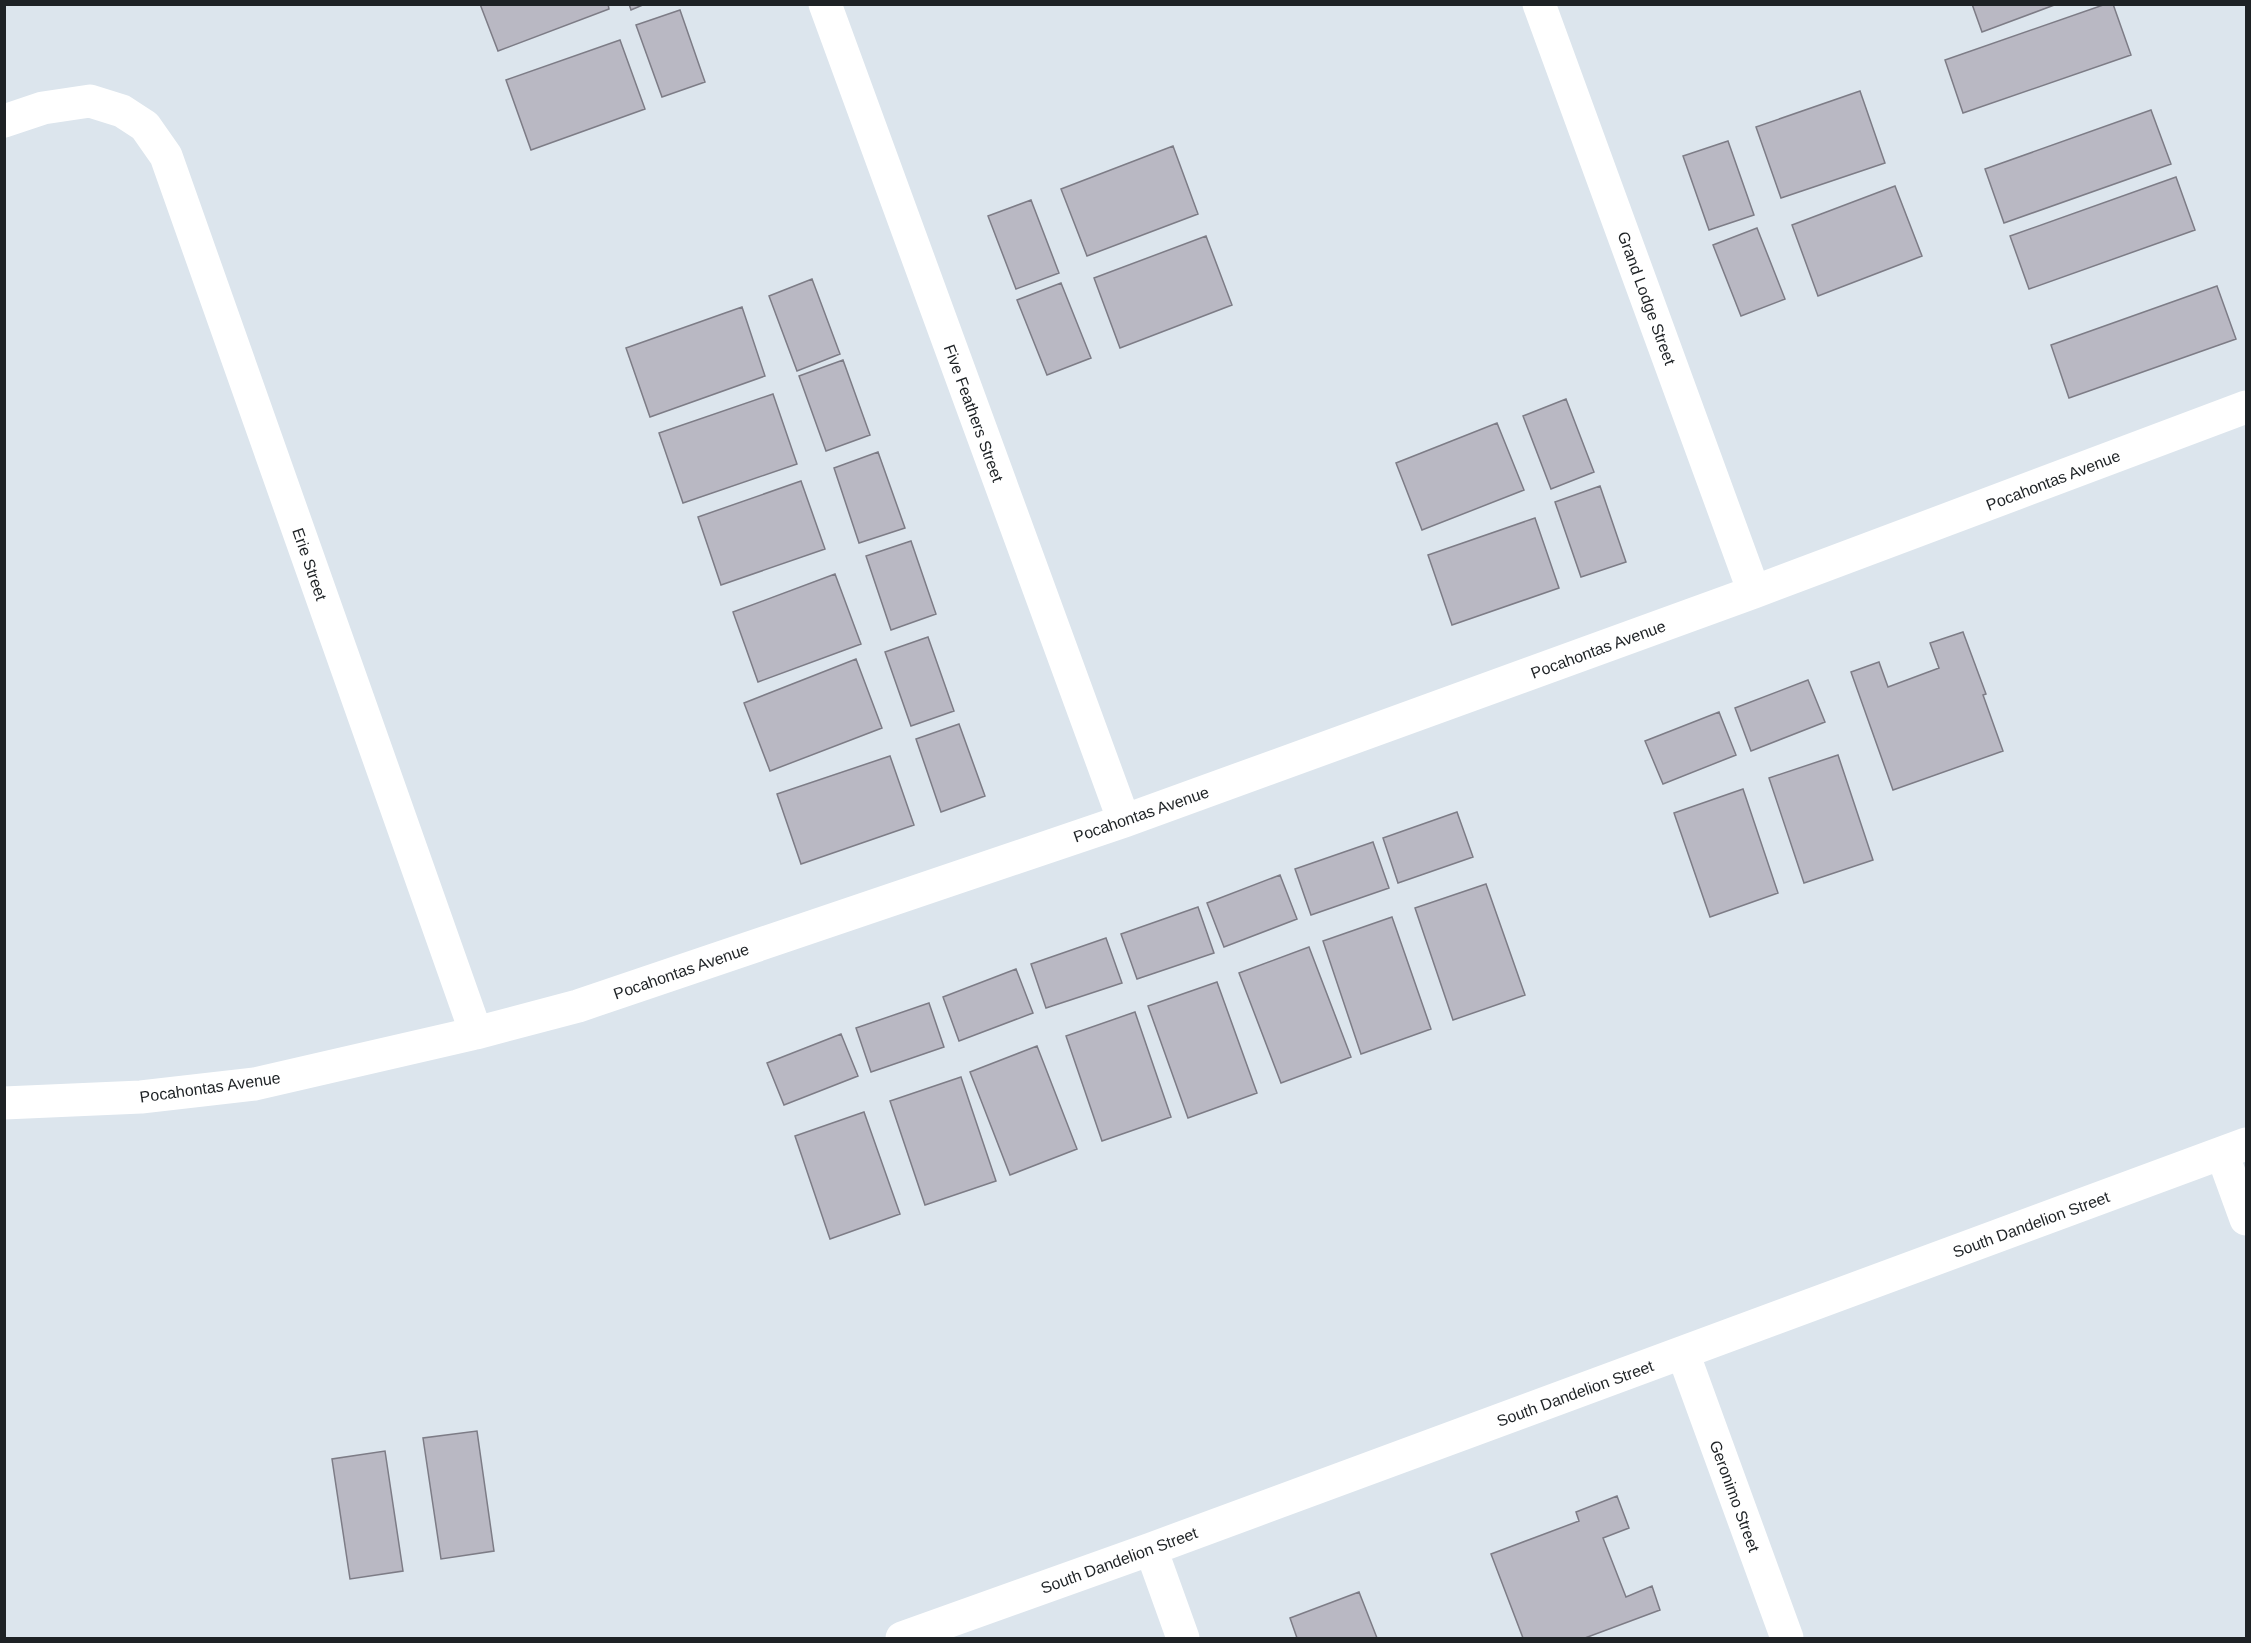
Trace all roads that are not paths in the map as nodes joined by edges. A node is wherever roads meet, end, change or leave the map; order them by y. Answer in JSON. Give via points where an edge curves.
{"nodes":[{"id":1,"x":825,"y":4,"type":"edge"},
{"id":2,"x":1539,"y":4,"type":"edge"},
{"id":3,"x":4,"y":121,"type":"edge"},
{"id":4,"x":2247,"y":407,"type":"edge"},
{"id":5,"x":1754,"y":592,"type":"junction"},
{"id":6,"x":1124,"y":821,"type":"junction"},
{"id":7,"x":476,"y":1033,"type":"junction"},
{"id":8,"x":4,"y":1102,"type":"edge"},
{"id":9,"x":2234,"y":1148,"type":"edge"},
{"id":10,"x":2247,"y":1219,"type":"edge"},
{"id":11,"x":1683,"y":1353,"type":"junction"},
{"id":12,"x":1151,"y":1549,"type":"junction"},
{"id":13,"x":902,"y":1638,"type":"edge"},
{"id":14,"x":1183,"y":1638,"type":"edge"},
{"id":15,"x":1787,"y":1638,"type":"edge"}],
"edges":[{"from":1,"to":6,"type":"street","name":"Five Feathers Street"},
{"from":2,"to":5,"type":"street","name":"Grand Lodge Street"},
{"from":3,"to":7,"type":"street","name":"Erie Street","via":[[43,108],[90,101],[122,111],[145,126],[166,156]]},
{"from":4,"to":5,"type":"street","name":"Pocahontas Avenue"},
{"from":5,"to":6,"type":"street","name":"Pocahontas Avenue"},
{"from":6,"to":7,"type":"street","name":"Pocahontas Avenue","via":[[578,1006]]},
{"from":7,"to":8,"type":"street","name":"Pocahontas Avenue","via":[[255,1084],[141,1098]]},
{"from":9,"to":10,"type":"street"},
{"from":9,"to":11,"type":"street","name":"South Dandelion Street"},
{"from":11,"to":12,"type":"street","name":"South Dandelion Street"},
{"from":11,"to":15,"type":"street","name":"Geronimo Street"},
{"from":12,"to":13,"type":"street","name":"South Dandelion Street"},
{"from":12,"to":14,"type":"street"}]}
